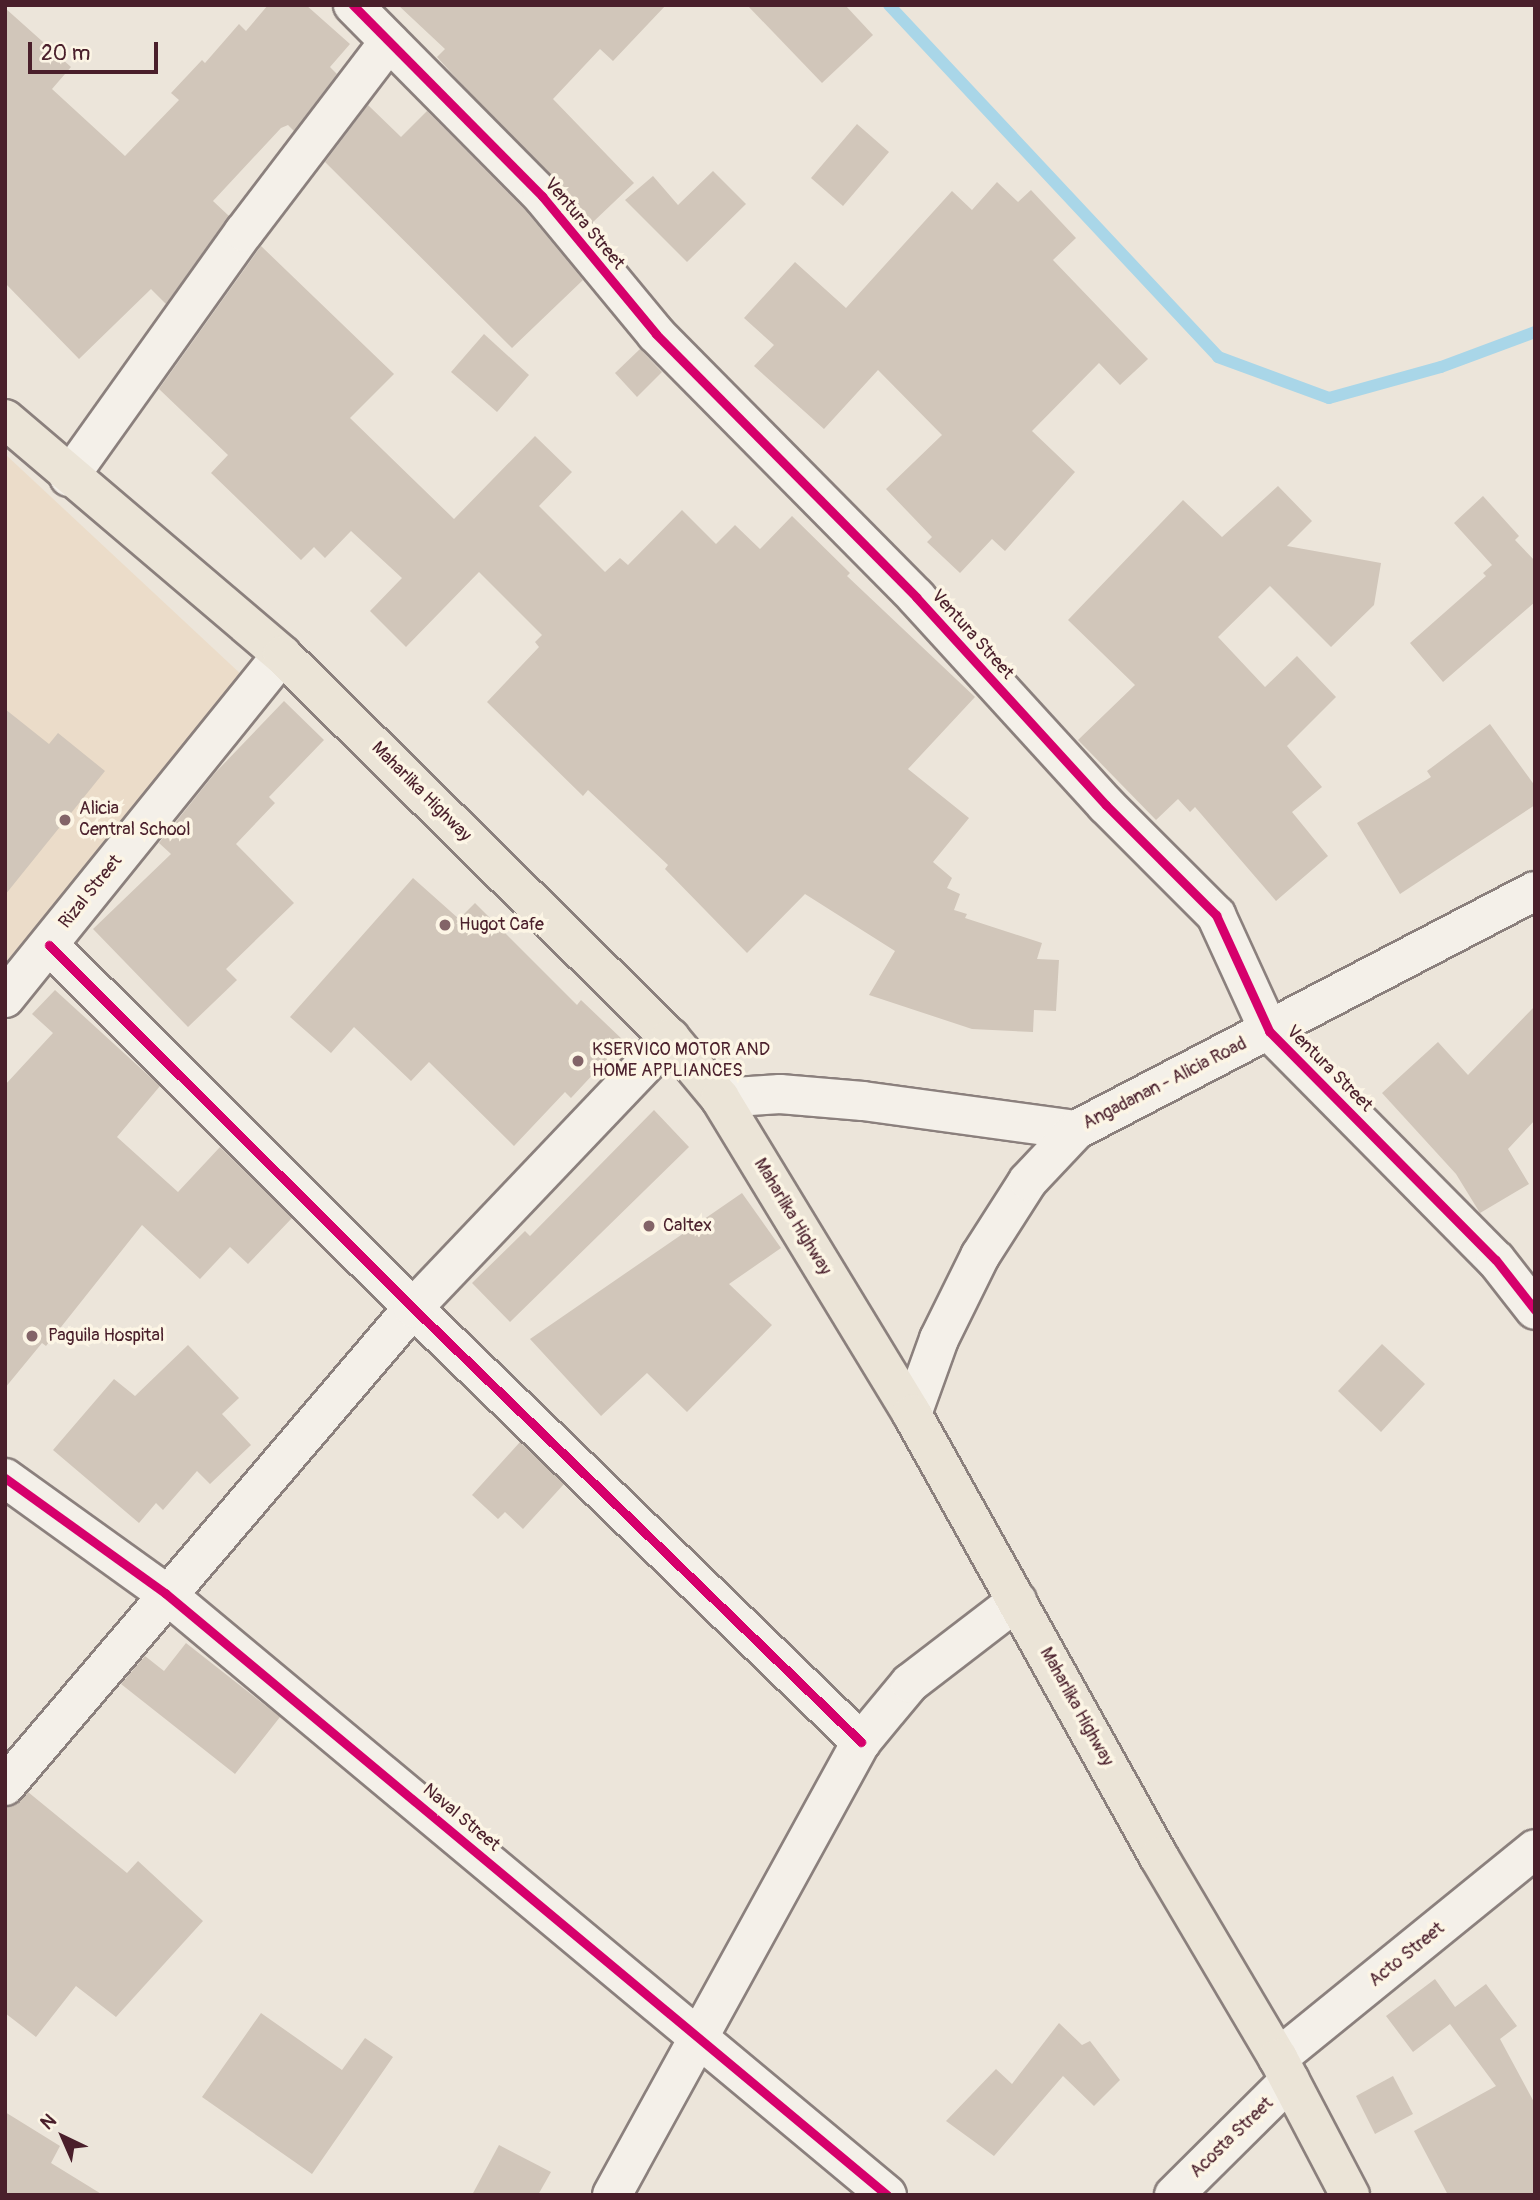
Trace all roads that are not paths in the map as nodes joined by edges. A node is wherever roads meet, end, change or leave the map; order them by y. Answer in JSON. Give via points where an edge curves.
{"nodes":[{"id":1,"x":353,"y":5,"type":"edge"},
{"id":2,"x":389,"y":42,"type":"junction"},
{"id":3,"x":5,"y":419,"type":"edge"},
{"id":4,"x":69,"y":477,"type":"junction"},
{"id":5,"x":282,"y":655,"type":"junction"},
{"id":6,"x":1535,"y":891,"type":"edge"},
{"id":7,"x":48,"y":946,"type":"junction"},
{"id":8,"x":5,"y":998,"type":"edge"},
{"id":9,"x":1269,"y":1031,"type":"junction"},
{"id":10,"x":670,"y":1038,"type":"junction"},
{"id":11,"x":720,"y":1098,"type":"junction"},
{"id":12,"x":1076,"y":1130,"type":"junction"},
{"id":13,"x":413,"y":1308,"type":"junction"},
{"id":14,"x":1535,"y":1310,"type":"edge"},
{"id":15,"x":912,"y":1414,"type":"junction"},
{"id":16,"x":5,"y":1478,"type":"edge"},
{"id":17,"x":165,"y":1593,"type":"junction"},
{"id":18,"x":1017,"y":1601,"type":"junction"},
{"id":19,"x":860,"y":1742,"type":"junction"},
{"id":20,"x":5,"y":1786,"type":"edge"},
{"id":21,"x":1535,"y":1849,"type":"edge"},
{"id":22,"x":698,"y":2034,"type":"junction"},
{"id":23,"x":1284,"y":2069,"type":"junction"},
{"id":24,"x":612,"y":2195,"type":"edge"},
{"id":25,"x":887,"y":2195,"type":"edge"},
{"id":26,"x":1174,"y":2195,"type":"edge"},
{"id":27,"x":1349,"y":2195,"type":"edge"}],
"edges":[{"from":1,"to":2,"type":"street","name":"Ventura Street"},
{"from":2,"to":4,"type":"street","via":[[244,232]]},
{"from":2,"to":9,"type":"street","name":"Ventura Street","via":[[542,196],[656,334],[916,597],[1106,805],[1216,915]]},
{"from":3,"to":4,"type":"main road","name":"Maharlika Highway"},
{"from":4,"to":5,"type":"main road","name":"Maharlika Highway"},
{"from":5,"to":7,"type":"street","name":"Rizal Street"},
{"from":5,"to":10,"type":"main road","name":"Maharlika Highway"},
{"from":6,"to":9,"type":"street","name":"Angadanan - Alicia Road"},
{"from":7,"to":8,"type":"street","name":"Rizal Street"},
{"from":7,"to":13,"type":"street"},
{"from":9,"to":12,"type":"street","name":"Angadanan - Alicia Road"},
{"from":9,"to":14,"type":"street","name":"Ventura Street","via":[[1496,1260]]},
{"from":10,"to":11,"type":"main road","name":"Maharlika Highway"},
{"from":10,"to":13,"type":"street"},
{"from":11,"to":12,"type":"street","name":"Angadanan - Alicia Road","via":[[780,1094],[863,1101]]},
{"from":11,"to":15,"type":"main road","name":"Maharlika Highway"},
{"from":12,"to":15,"type":"street","via":[[1028,1181],[980,1256],[939,1339]]},
{"from":13,"to":17,"type":"street"},
{"from":13,"to":19,"type":"street"},
{"from":15,"to":18,"type":"main road","name":"Maharlika Highway"},
{"from":16,"to":17,"type":"street","name":"Naval Street"},
{"from":17,"to":20,"type":"street"},
{"from":17,"to":22,"type":"street","name":"Naval Street"},
{"from":18,"to":19,"type":"street","via":[[910,1683]]},
{"from":18,"to":23,"type":"main road","name":"Maharlika Highway"},
{"from":19,"to":22,"type":"street"},
{"from":21,"to":23,"type":"street","name":"Acto Street"},
{"from":22,"to":24,"type":"street"},
{"from":22,"to":25,"type":"street","name":"Naval Street"},
{"from":23,"to":26,"type":"street","name":"Acosta Street"},
{"from":23,"to":27,"type":"main road","name":"Maharlika Highway"}]}
